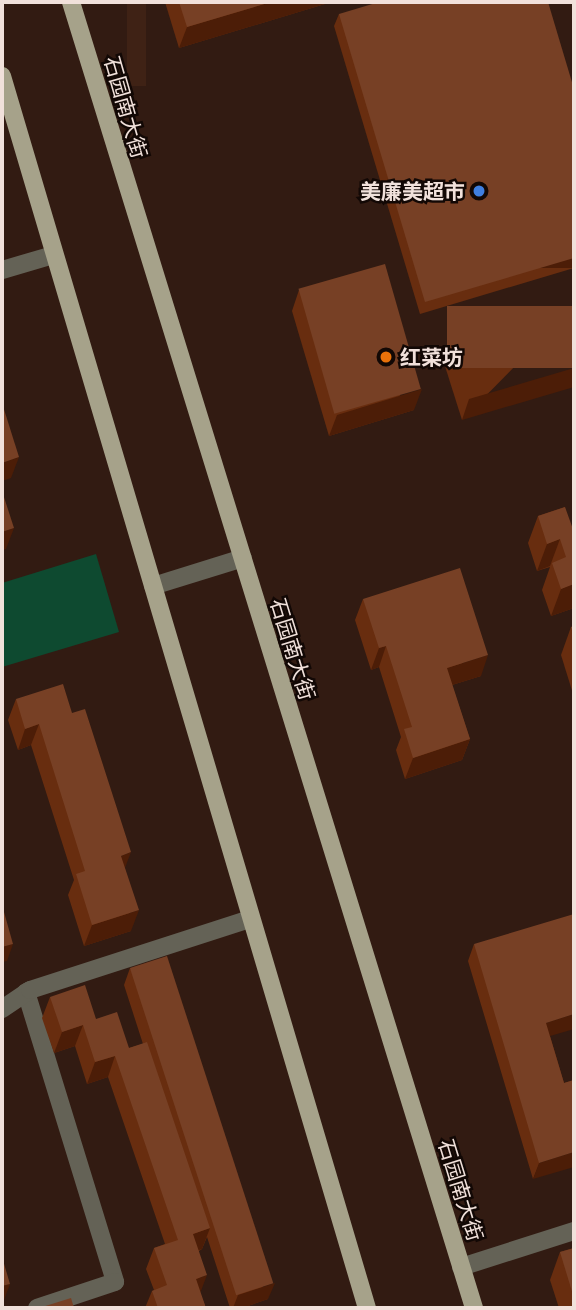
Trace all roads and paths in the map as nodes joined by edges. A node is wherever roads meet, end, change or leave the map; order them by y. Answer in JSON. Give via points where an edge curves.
{"nodes":[{"id":1,"x":71,"y":2,"type":"edge"},
{"id":2,"x":2,"y":76,"type":"edge"},
{"id":3,"x":53,"y":255,"type":"junction"},
{"id":4,"x":2,"y":270,"type":"edge"},
{"id":5,"x":243,"y":558,"type":"junction"},
{"id":6,"x":153,"y":586,"type":"junction"},
{"id":7,"x":250,"y":919,"type":"junction"},
{"id":8,"x":26,"y":992,"type":"junction"},
{"id":9,"x":2,"y":1009,"type":"edge"},
{"id":10,"x":574,"y":1231,"type":"edge"},
{"id":11,"x":461,"y":1267,"type":"junction"},
{"id":12,"x":37,"y":1308,"type":"edge"},
{"id":13,"x":367,"y":1308,"type":"edge"},
{"id":14,"x":474,"y":1308,"type":"edge"}],
"edges":[{"from":1,"to":5,"type":"main road","name":"石园南大街"},
{"from":2,"to":3,"type":"main road"},
{"from":3,"to":4,"type":"street"},
{"from":3,"to":6,"type":"main road"},
{"from":5,"to":6,"type":"street"},
{"from":5,"to":11,"type":"main road","name":"石园南大街"},
{"from":6,"to":7,"type":"main road"},
{"from":7,"to":8,"type":"street"},
{"from":7,"to":13,"type":"main road"},
{"from":8,"to":9,"type":"street"},
{"from":8,"to":12,"type":"street","via":[[115,1282]]},
{"from":10,"to":11,"type":"street"},
{"from":11,"to":14,"type":"main road","name":"石园南大街"}]}
